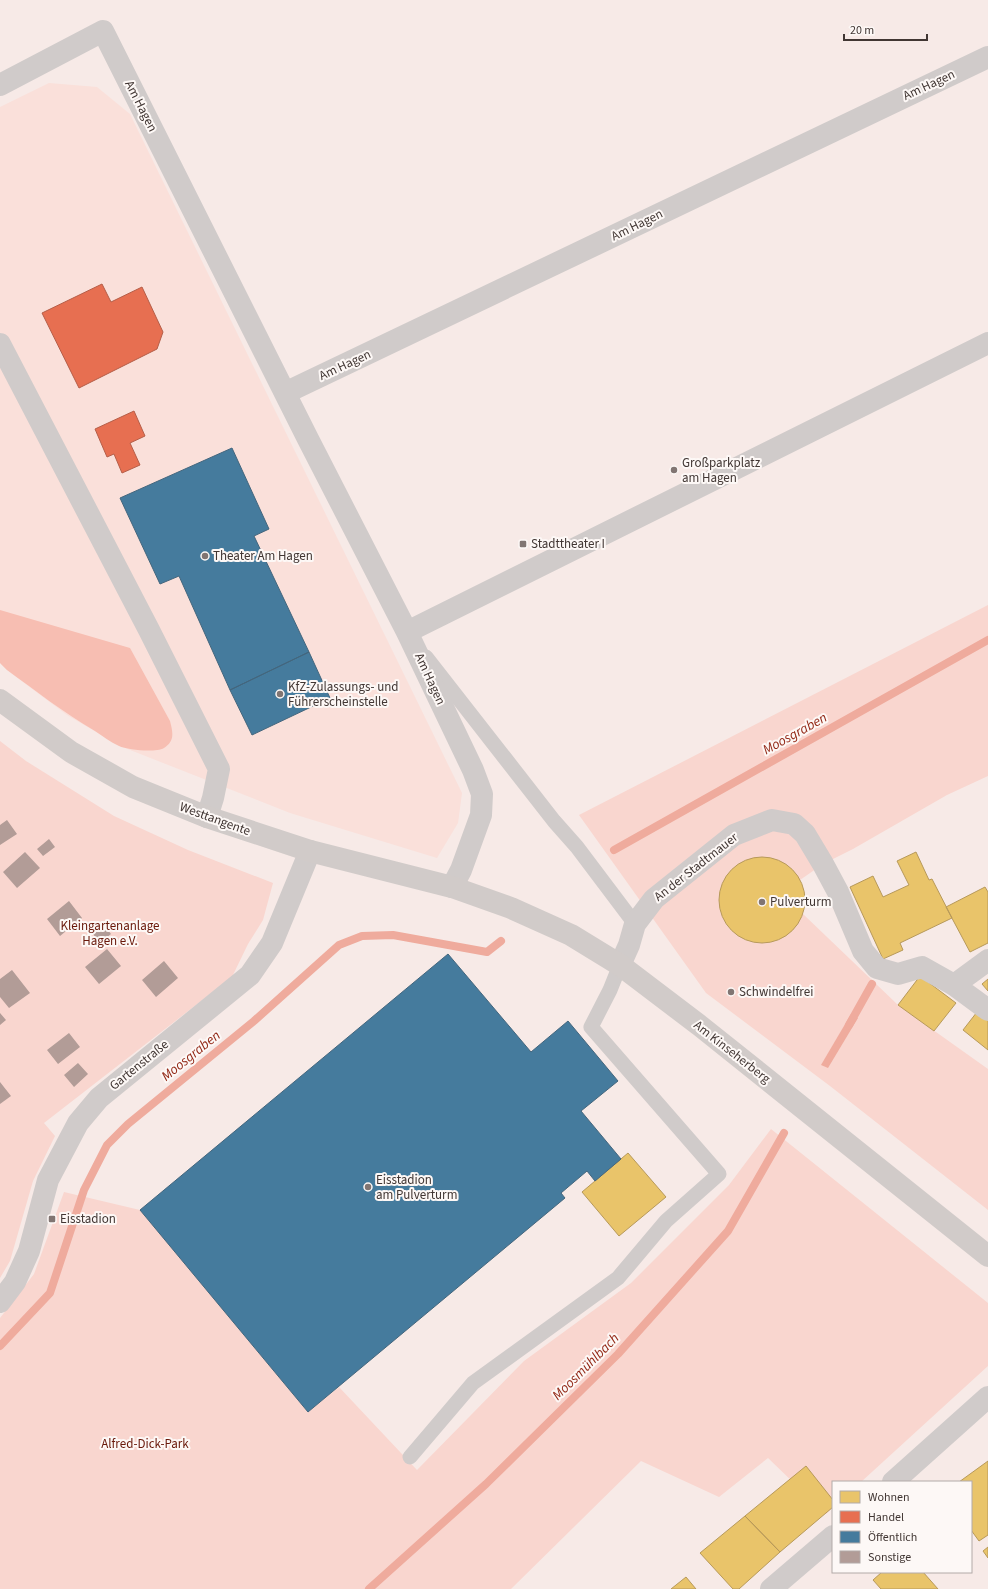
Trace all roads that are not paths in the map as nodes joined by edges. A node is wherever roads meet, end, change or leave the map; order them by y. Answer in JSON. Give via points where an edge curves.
{"nodes":[{"id":1,"x":988,"y":57,"type":"edge"},
{"id":2,"x":0,"y":85,"type":"edge"},
{"id":3,"x":988,"y":343,"type":"edge"},
{"id":4,"x":0,"y":344,"type":"edge"},
{"id":5,"x":285,"y":393,"type":"junction"},
{"id":6,"x":407,"y":632,"type":"junction"},
{"id":7,"x":0,"y":700,"type":"edge"},
{"id":8,"x":207,"y":817,"type":"junction"},
{"id":9,"x":310,"y":851,"type":"junction"},
{"id":10,"x":452,"y":887,"type":"junction"},
{"id":11,"x":635,"y":924,"type":"junction"},
{"id":12,"x":988,"y":960,"type":"edge"},
{"id":13,"x":620,"y":965,"type":"junction"},
{"id":14,"x":954,"y":985,"type":"junction"},
{"id":15,"x":988,"y":1010,"type":"edge"},
{"id":16,"x":988,"y":1256,"type":"edge"},
{"id":17,"x":0,"y":1302,"type":"edge"},
{"id":18,"x":987,"y":1402,"type":"edge"},
{"id":19,"x":410,"y":1457,"type":"dead end"},
{"id":20,"x":894,"y":1481,"type":"edge"},
{"id":21,"x":832,"y":1537,"type":"edge"},
{"id":22,"x":771,"y":1589,"type":"edge"}],
"edges":[{"from":1,"to":5,"type":"street","name":"Am Hagen"},
{"from":2,"to":5,"type":"street","name":"Am Hagen","via":[[103,31]]},
{"from":3,"to":6,"type":"street"},
{"from":4,"to":8,"type":"street","via":[[219,769]]},
{"from":5,"to":6,"type":"street","name":"Am Hagen"},
{"from":6,"to":10,"type":"street","name":"Am Hagen","via":[[482,794],[481,815]]},
{"from":6,"to":11,"type":"lane"},
{"from":7,"to":8,"type":"main road","name":"Westtangente","via":[[71,752],[133,787]]},
{"from":8,"to":9,"type":"main road","name":"Westtangente"},
{"from":9,"to":10,"type":"main road","name":"Westtangente"},
{"from":9,"to":17,"type":"street","name":"Gartenstraße","via":[[272,943],[250,975],[100,1098],[78,1123],[48,1180],[29,1251],[15,1282]]},
{"from":10,"to":13,"type":"main road","name":"Am Kinseherberg","via":[[542,921],[572,935]]},
{"from":11,"to":13,"type":"street","name":"An der Stadtmauer"},
{"from":11,"to":14,"type":"street","name":"An der Stadtmauer","via":[[654,899],[734,834],[772,820],[794,824],[805,834],[823,864],[863,951],[877,968],[898,974],[922,967]]},
{"from":12,"to":14,"type":"street"},
{"from":13,"to":16,"type":"main road","name":"Am Kinseherberg"},
{"from":13,"to":19,"type":"lane","via":[[591,1027],[718,1174],[666,1221],[618,1278],[473,1383]]},
{"from":14,"to":15,"type":"street"},
{"from":18,"to":20,"type":"street"},
{"from":21,"to":22,"type":"street"}]}
